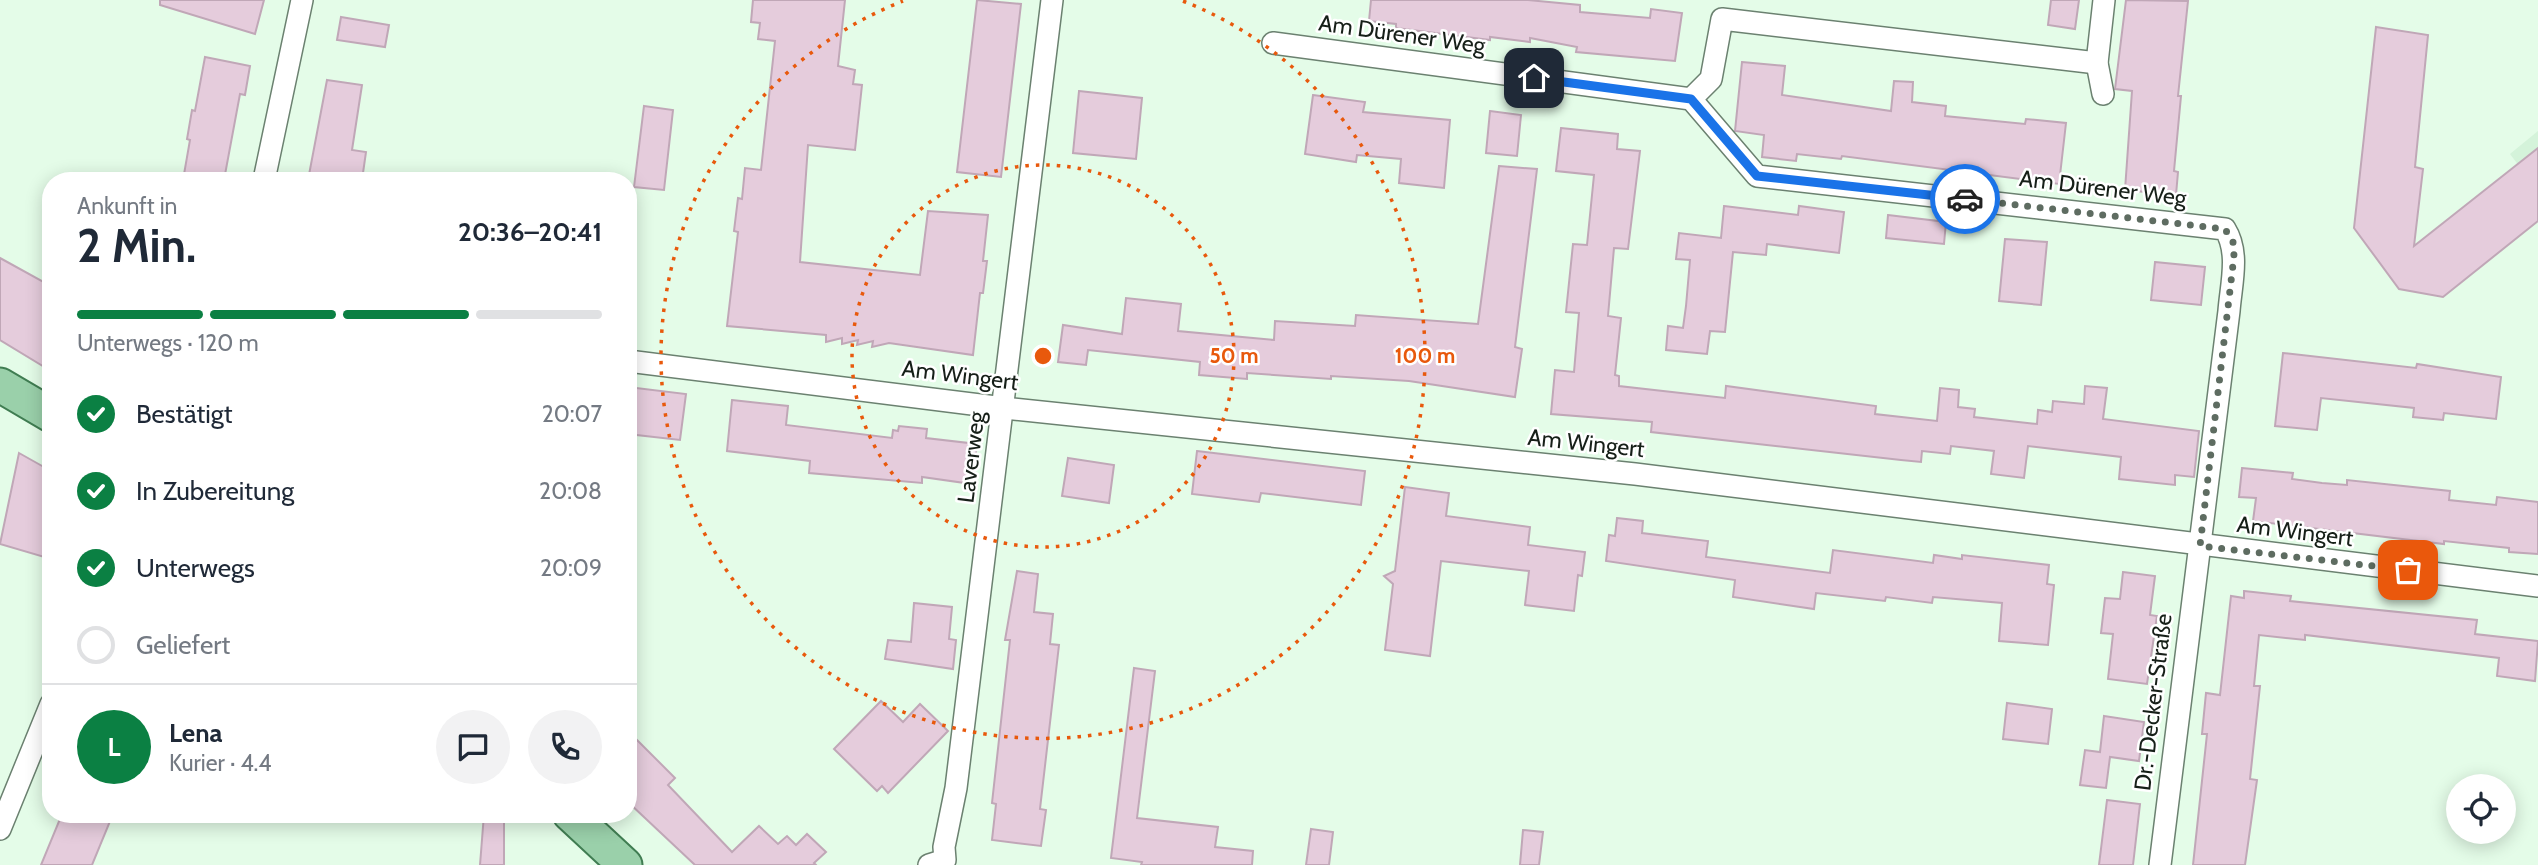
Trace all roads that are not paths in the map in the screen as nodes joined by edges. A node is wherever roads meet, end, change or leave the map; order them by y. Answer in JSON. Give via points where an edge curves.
{"nodes":[{"id":1,"x":302,"y":0,"type":"edge"},
{"id":2,"x":1052,"y":0,"type":"edge"},
{"id":3,"x":2105,"y":0,"type":"edge"},
{"id":4,"x":1273,"y":43,"type":"dead end"},
{"id":5,"x":2097,"y":63,"type":"junction"},
{"id":6,"x":2103,"y":94,"type":"dead end"},
{"id":7,"x":1691,"y":99,"type":"junction"},
{"id":8,"x":266,"y":172,"type":"edge"},
{"id":9,"x":637,"y":361,"type":"edge"},
{"id":10,"x":0,"y":385,"type":"edge"},
{"id":11,"x":1004,"y":408,"type":"junction"},
{"id":12,"x":42,"y":410,"type":"edge"},
{"id":13,"x":2200,"y":546,"type":"junction"},
{"id":14,"x":2538,"y":586,"type":"edge"},
{"id":15,"x":42,"y":726,"type":"edge"},
{"id":16,"x":580,"y":823,"type":"edge"},
{"id":17,"x":0,"y":829,"type":"edge"},
{"id":18,"x":941,"y":864,"type":"edge"},
{"id":19,"x":625,"y":865,"type":"edge"},
{"id":20,"x":2160,"y":865,"type":"edge"}],
"edges":[{"from":1,"to":8,"type":"street"},
{"from":2,"to":11,"type":"street","name":"Laverweg"},
{"from":3,"to":5,"type":"street"},
{"from":4,"to":7,"type":"street","name":"Am Dürener Weg"},
{"from":5,"to":6,"type":"street"},
{"from":5,"to":7,"type":"street","via":[[1722,19],[1711,79]]},
{"from":7,"to":13,"type":"street","name":"Am Dürener Weg","via":[[1757,176],[2225,229],[2234,256]]},
{"from":9,"to":11,"type":"street","name":"Am Wingert"},
{"from":10,"to":12,"type":"main road"},
{"from":11,"to":13,"type":"street","name":"Am Wingert","via":[[1635,474]]},
{"from":11,"to":18,"type":"street","name":"Laverweg"},
{"from":13,"to":14,"type":"street","name":"Am Wingert"},
{"from":13,"to":20,"type":"street","name":"Dr.-Decker-Straße"},
{"from":15,"to":17,"type":"street"},
{"from":16,"to":19,"type":"main road"}]}
